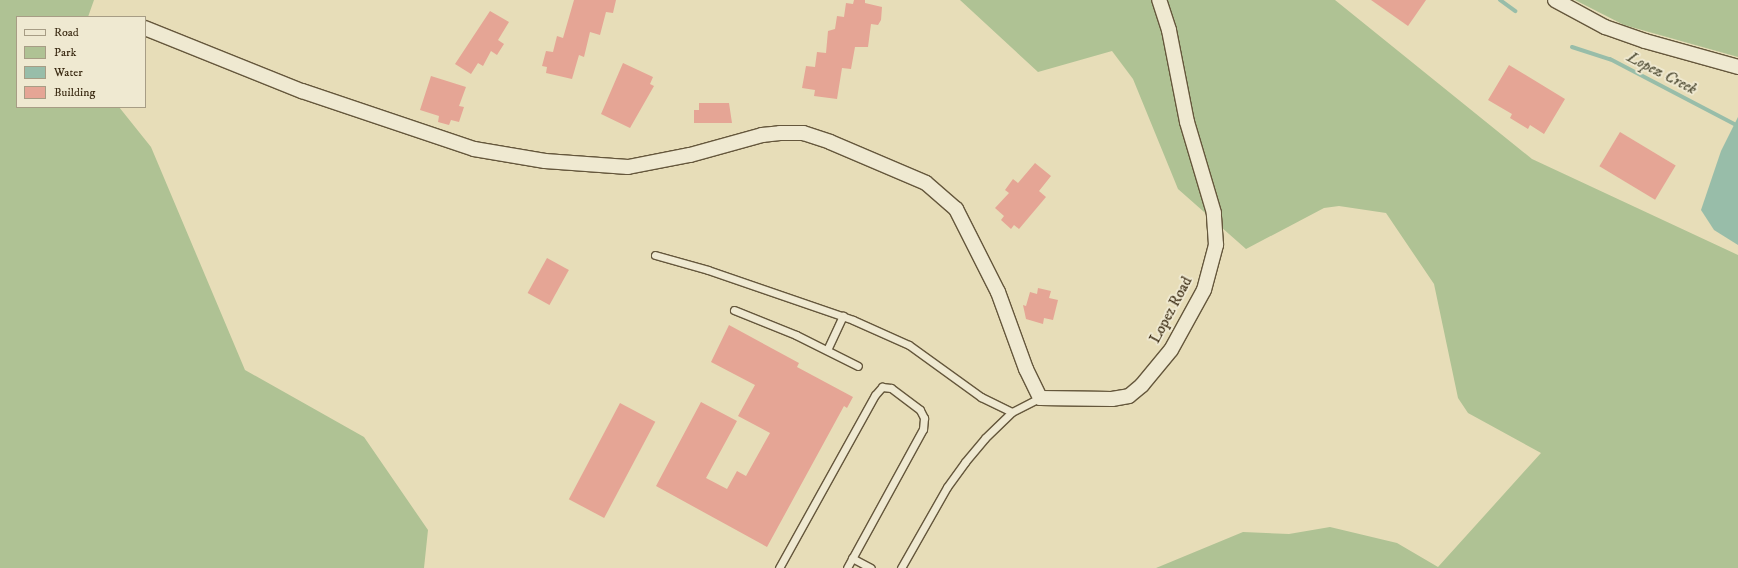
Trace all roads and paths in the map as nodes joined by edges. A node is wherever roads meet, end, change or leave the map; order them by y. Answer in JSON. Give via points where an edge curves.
{"nodes":[{"id":1,"x":1159,"y":0,"type":"edge"},
{"id":2,"x":1555,"y":0,"type":"edge"},
{"id":3,"x":146,"y":28,"type":"edge"},
{"id":4,"x":1738,"y":67,"type":"edge"},
{"id":5,"x":655,"y":255,"type":"dead end"},
{"id":6,"x":734,"y":310,"type":"dead end"},
{"id":7,"x":843,"y":316,"type":"junction"},
{"id":8,"x":827,"y":350,"type":"junction"},
{"id":9,"x":858,"y":366,"type":"dead end"},
{"id":10,"x":1040,"y":398,"type":"junction"},
{"id":11,"x":1012,"y":412,"type":"junction"},
{"id":12,"x":852,"y":558,"type":"junction"},
{"id":13,"x":780,"y":568,"type":"edge"},
{"id":14,"x":847,"y":568,"type":"edge"},
{"id":15,"x":871,"y":568,"type":"edge"},
{"id":16,"x":901,"y":568,"type":"edge"}],
"edges":[{"from":1,"to":10,"type":"street","name":"Lopez Road","via":[[1172,43],[1186,122],[1214,213],[1216,245],[1204,290],[1171,350],[1142,385],[1129,396],[1112,399]]},
{"from":2,"to":4,"type":"street","via":[[1605,27]]},
{"from":3,"to":10,"type":"street","via":[[302,91],[474,149],[545,162],[628,167],[780,133],[803,133],[838,145],[926,183],[956,209],[998,292],[1026,369]]},
{"from":5,"to":7,"type":"lane","via":[[708,270]]},
{"from":6,"to":8,"type":"lane"},
{"from":7,"to":8,"type":"lane"},
{"from":7,"to":11,"type":"lane","via":[[909,345],[981,397]]},
{"from":8,"to":9,"type":"lane"},
{"from":10,"to":11,"type":"lane"},
{"from":11,"to":16,"type":"lane","via":[[984,438],[964,462]]},
{"from":12,"to":13,"type":"lane","via":[[923,429],[924,418],[920,410],[891,388],[882,388],[875,395]]},
{"from":12,"to":14,"type":"lane"},
{"from":12,"to":15,"type":"lane"}]}
